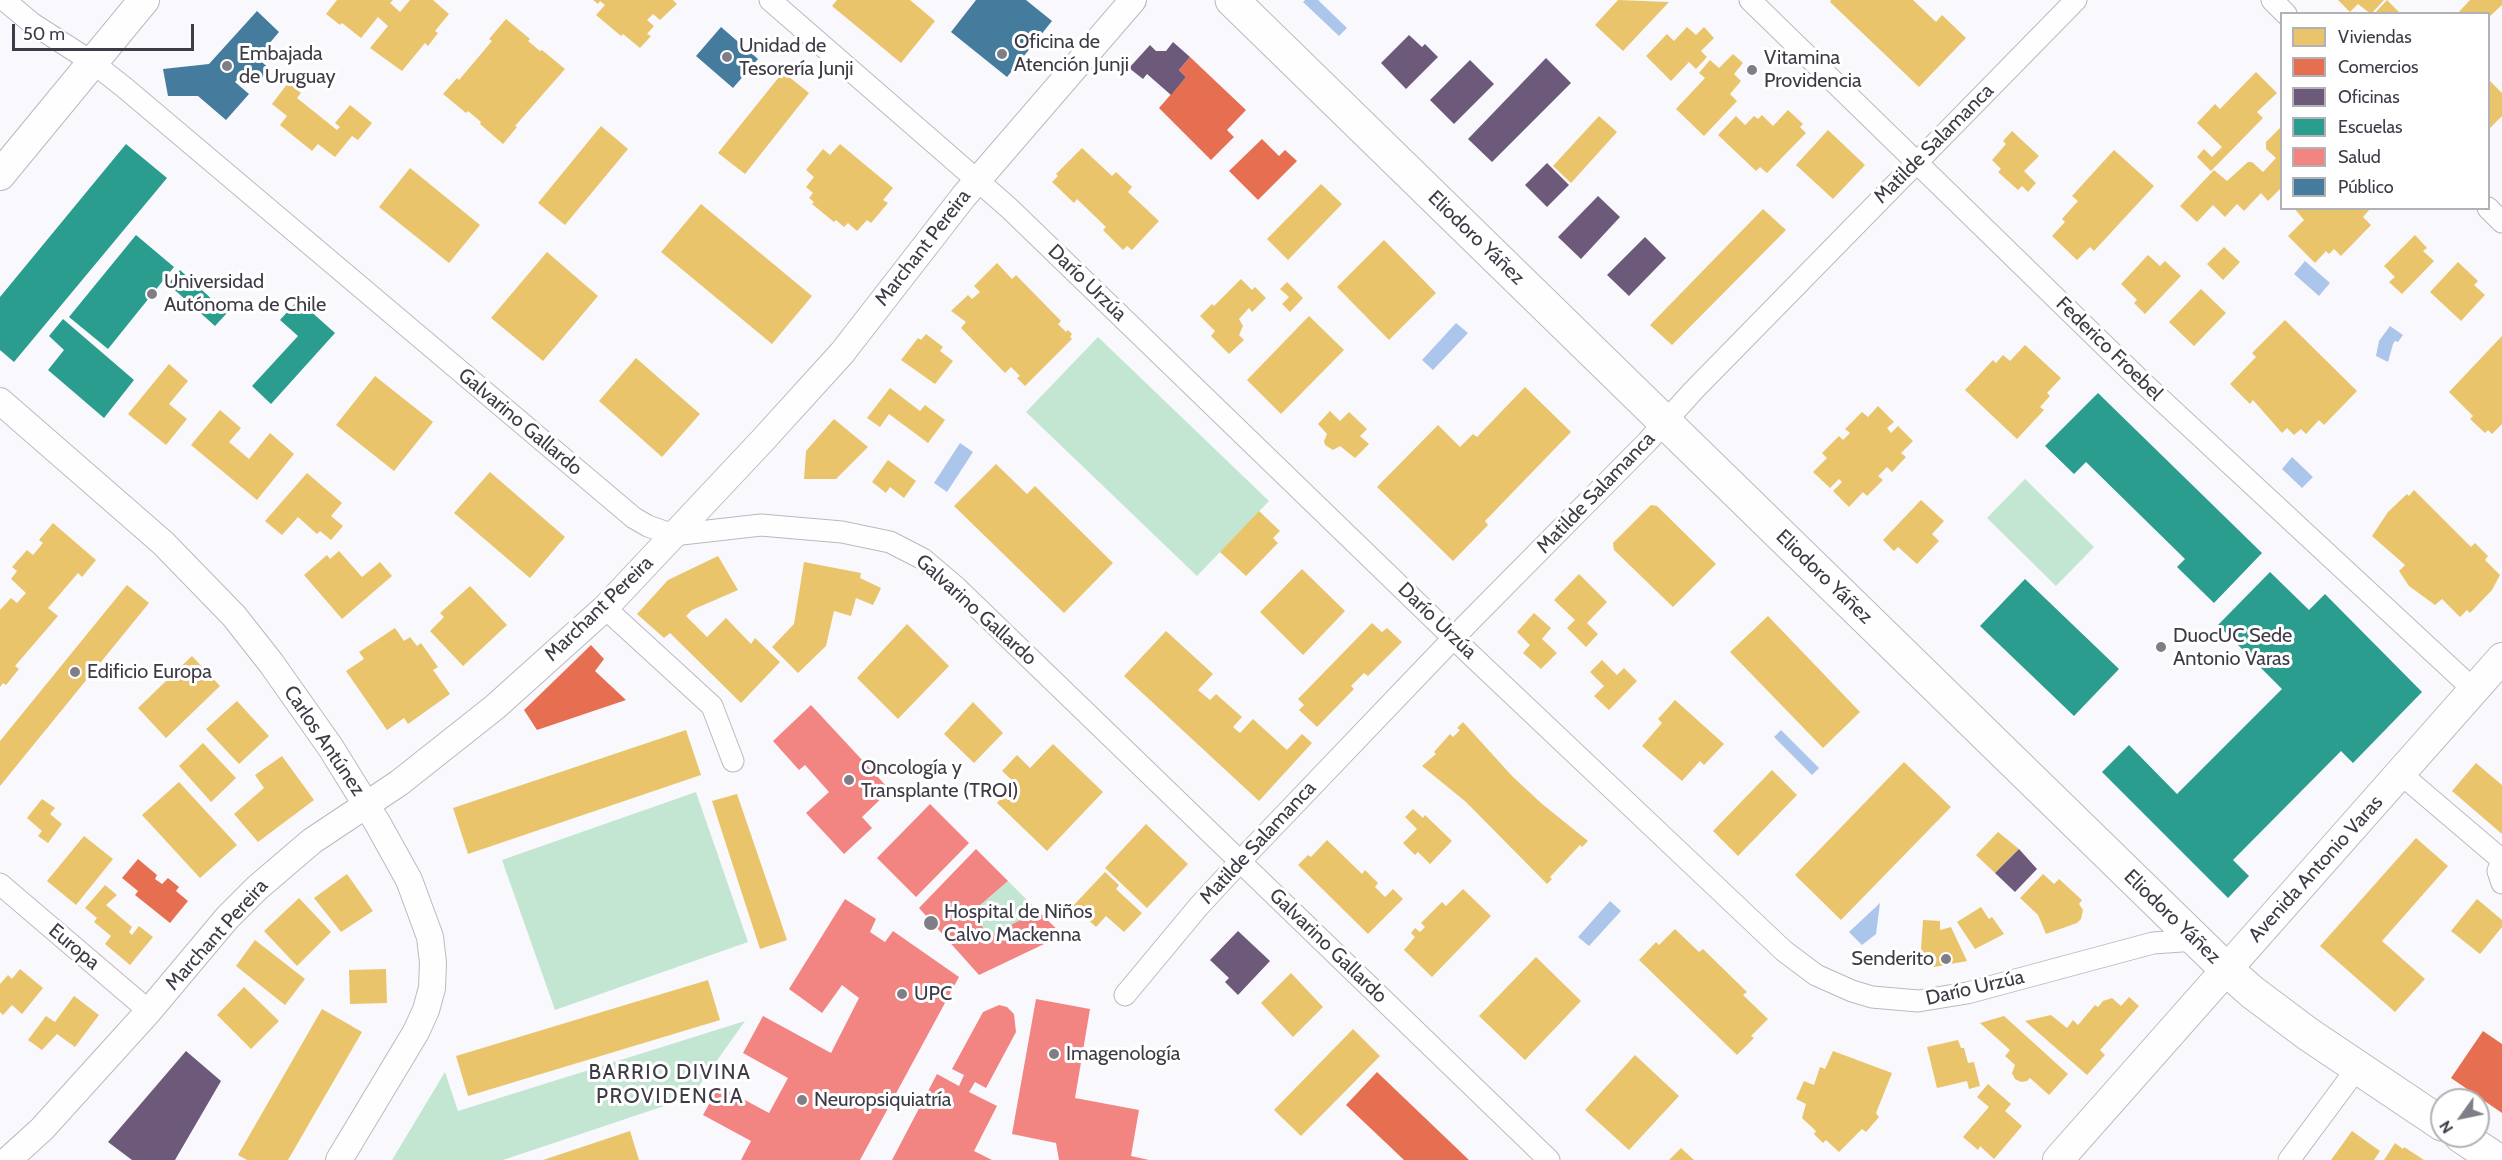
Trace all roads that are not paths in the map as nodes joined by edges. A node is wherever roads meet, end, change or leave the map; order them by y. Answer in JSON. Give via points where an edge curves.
{"nodes":[{"id":1,"x":4,"y":0,"type":"edge"},
{"id":2,"x":144,"y":0,"type":"edge"},
{"id":3,"x":770,"y":0,"type":"edge"},
{"id":4,"x":1133,"y":0,"type":"edge"},
{"id":5,"x":1232,"y":0,"type":"edge"},
{"id":6,"x":1750,"y":0,"type":"edge"},
{"id":7,"x":2076,"y":0,"type":"edge"},
{"id":8,"x":2272,"y":0,"type":"edge"},
{"id":9,"x":2284,"y":12,"type":"edge"},
{"id":10,"x":92,"y":62,"type":"junction"},
{"id":11,"x":1917,"y":161,"type":"junction"},
{"id":12,"x":0,"y":175,"type":"edge"},
{"id":13,"x":978,"y":180,"type":"junction"},
{"id":14,"x":2490,"y":210,"type":"edge"},
{"id":15,"x":2502,"y":222,"type":"edge"},
{"id":16,"x":0,"y":401,"type":"edge"},
{"id":17,"x":1665,"y":422,"type":"junction"},
{"id":18,"x":673,"y":536,"type":"junction"},
{"id":19,"x":605,"y":609,"type":"junction"},
{"id":20,"x":1454,"y":638,"type":"junction"},
{"id":21,"x":2502,"y":658,"type":"edge"},
{"id":22,"x":2474,"y":690,"type":"junction"},
{"id":23,"x":733,"y":761,"type":"dead end"},
{"id":24,"x":2401,"y":774,"type":"junction"},
{"id":25,"x":366,"y":804,"type":"junction"},
{"id":26,"x":1240,"y":861,"type":"junction"},
{"id":27,"x":2502,"y":861,"type":"edge"},
{"id":28,"x":2502,"y":883,"type":"edge"},
{"id":29,"x":0,"y":884,"type":"edge"},
{"id":30,"x":2196,"y":940,"type":"junction"},
{"id":31,"x":2226,"y":969,"type":"junction"},
{"id":32,"x":1125,"y":995,"type":"dead end"},
{"id":33,"x":149,"y":1011,"type":"junction"},
{"id":34,"x":2358,"y":1067,"type":"junction"},
{"id":35,"x":2430,"y":1116,"type":"edge"},
{"id":36,"x":2479,"y":1148,"type":"edge"},
{"id":37,"x":8,"y":1160,"type":"edge"},
{"id":38,"x":339,"y":1160,"type":"edge"},
{"id":39,"x":1549,"y":1160,"type":"edge"},
{"id":40,"x":2058,"y":1160,"type":"edge"},
{"id":41,"x":2289,"y":1160,"type":"edge"},
{"id":42,"x":2497,"y":1160,"type":"edge"}],
"edges":[{"from":1,"to":10,"type":"street","name":"Galvarino Gallardo"},
{"from":2,"to":10,"type":"main road"},
{"from":3,"to":13,"type":"street","name":"Darío Urzúa"},
{"from":4,"to":13,"type":"street","name":"Marchant Pereira"},
{"from":5,"to":17,"type":"main road","name":"Eliodoro Yáñez"},
{"from":6,"to":11,"type":"street","name":"Federico Froebel"},
{"from":7,"to":11,"type":"street","name":"Matilde Salamanca"},
{"from":8,"to":9,"type":"street"},
{"from":10,"to":12,"type":"main road"},
{"from":10,"to":18,"type":"street","name":"Galvarino Gallardo","via":[[634,518]]},
{"from":11,"to":17,"type":"street","name":"Matilde Salamanca"},
{"from":11,"to":22,"type":"street","name":"Federico Froebel","via":[[2141,381]]},
{"from":13,"to":18,"type":"street","name":"Marchant Pereira","via":[[842,353]]},
{"from":13,"to":20,"type":"street","name":"Darío Urzúa"},
{"from":14,"to":15,"type":"street"},
{"from":16,"to":25,"type":"street","name":"Carlos Antúnez","via":[[163,543],[234,616],[305,710]]},
{"from":17,"to":20,"type":"street","name":"Matilde Salamanca"},
{"from":17,"to":30,"type":"main road","name":"Eliodoro Yáñez"},
{"from":18,"to":19,"type":"street","name":"Marchant Pereira"},
{"from":18,"to":26,"type":"street","name":"Galvarino Gallardo","via":[[738,526],[786,526],[867,536],[908,549],[956,587]]},
{"from":19,"to":23,"type":"street","via":[[712,706]]},
{"from":19,"to":25,"type":"street","name":"Marchant Pereira","via":[[495,707],[399,783]]},
{"from":20,"to":26,"type":"street","name":"Matilde Salamanca"},
{"from":20,"to":30,"type":"street","name":"Darío Urzúa","via":[[1784,951],[1816,975],[1852,992],[1892,1000],[1942,999],[2153,943]]},
{"from":21,"to":22,"type":"main road","name":"Avenida Antonio Varas"},
{"from":22,"to":24,"type":"main road","name":"Avenida Antonio Varas"},
{"from":24,"to":27,"type":"street"},
{"from":24,"to":31,"type":"main road","name":"Avenida Antonio Varas"},
{"from":25,"to":33,"type":"street","name":"Marchant Pereira","via":[[305,846],[257,888]]},
{"from":25,"to":38,"type":"street","name":"Carlos Antúnez","via":[[422,910],[430,937],[432,988],[416,1032]]},
{"from":26,"to":32,"type":"street","name":"Matilde Salamanca"},
{"from":26,"to":39,"type":"street","name":"Galvarino Gallardo"},
{"from":27,"to":28,"type":"street","via":[[2498,871]]},
{"from":29,"to":33,"type":"street","name":"Europa"},
{"from":30,"to":31,"type":"main road","name":"Eliodoro Yáñez"},
{"from":31,"to":34,"type":"main road","name":"Eliodoro Yáñez","via":[[2270,1006]]},
{"from":31,"to":40,"type":"main road","name":"Avenida Antonio Varas"},
{"from":33,"to":37,"type":"street","name":"Marchant Pereira","via":[[42,1129]]},
{"from":34,"to":35,"type":"main road","name":"Eliodoro Yáñez"},
{"from":34,"to":41,"type":"street"},
{"from":36,"to":42,"type":"main road"}]}
